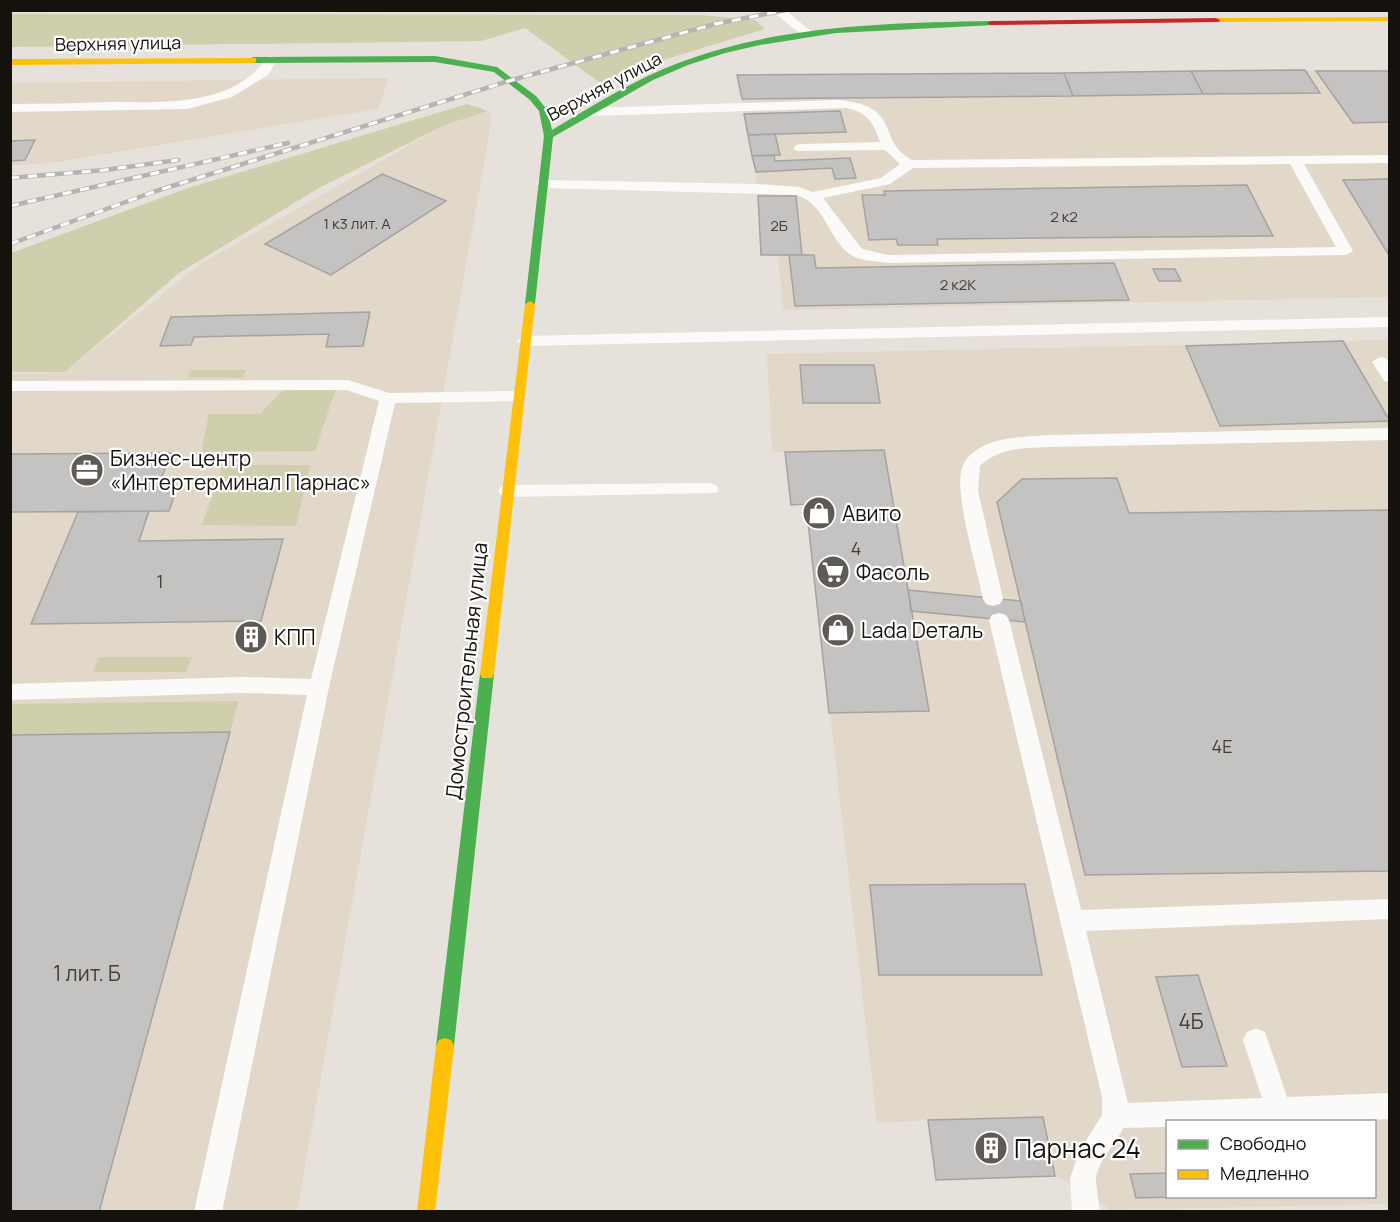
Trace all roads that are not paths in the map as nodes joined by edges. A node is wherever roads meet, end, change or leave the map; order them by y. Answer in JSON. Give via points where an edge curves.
{"nodes":[{"id":1,"x":777,"y":10,"type":"edge"},
{"id":2,"x":1389,"y":19,"type":"edge"},
{"id":3,"x":806,"y":32,"type":"junction"},
{"id":4,"x":271,"y":60,"type":"junction"},
{"id":5,"x":10,"y":62,"type":"edge"},
{"id":6,"x":10,"y":108,"type":"edge"},
{"id":7,"x":590,"y":112,"type":"junction"},
{"id":8,"x":549,"y":136,"type":"junction"},
{"id":9,"x":888,"y":146,"type":"junction"},
{"id":10,"x":801,"y":148,"type":"dead end"},
{"id":11,"x":1389,"y":159,"type":"edge"},
{"id":12,"x":1295,"y":160,"type":"junction"},
{"id":13,"x":910,"y":164,"type":"junction"},
{"id":14,"x":543,"y":184,"type":"junction"},
{"id":15,"x":812,"y":196,"type":"junction"},
{"id":16,"x":1389,"y":322,"type":"edge"},
{"id":17,"x":525,"y":341,"type":"junction"},
{"id":18,"x":1380,"y":362,"type":"dead end"},
{"id":19,"x":1389,"y":377,"type":"edge"},
{"id":20,"x":10,"y":386,"type":"edge"},
{"id":21,"x":518,"y":396,"type":"junction"},
{"id":22,"x":387,"y":398,"type":"junction"},
{"id":23,"x":1389,"y":434,"type":"edge"},
{"id":24,"x":710,"y":489,"type":"dead end"},
{"id":25,"x":507,"y":491,"type":"junction"},
{"id":26,"x":320,"y":687,"type":"junction"},
{"id":27,"x":10,"y":692,"type":"edge"},
{"id":28,"x":1389,"y":909,"type":"edge"},
{"id":29,"x":1072,"y":921,"type":"junction"},
{"id":30,"x":1256,"y":1040,"type":"dead end"},
{"id":31,"x":1389,"y":1106,"type":"edge"},
{"id":32,"x":1280,"y":1111,"type":"junction"},
{"id":33,"x":1115,"y":1116,"type":"junction"},
{"id":34,"x":208,"y":1212,"type":"edge"},
{"id":35,"x":426,"y":1212,"type":"edge"},
{"id":36,"x":1086,"y":1212,"type":"edge"}],
"edges":[{"from":1,"to":3,"type":"lane"},
{"from":2,"to":3,"type":"street","name":"Верхняя улица","via":[[1034,21]]},
{"from":3,"to":7,"type":"street","name":"Верхняя улица","via":[[686,63],[637,84]]},
{"from":4,"to":5,"type":"street","name":"Верхняя улица"},
{"from":4,"to":6,"type":"lane","via":[[264,72],[245,84],[226,94],[186,105]]},
{"from":4,"to":8,"type":"street","name":"Верхняя улица","via":[[435,59],[489,68],[512,80],[533,98],[543,111]]},
{"from":7,"to":8,"type":"street","name":"Верхняя улица"},
{"from":7,"to":9,"type":"lane","via":[[860,107],[880,120]]},
{"from":8,"to":14,"type":"street","name":"Домостроительная улица"},
{"from":9,"to":10,"type":"lane"},
{"from":9,"to":13,"type":"lane","via":[[899,160]]},
{"from":11,"to":12,"type":"lane"},
{"from":12,"to":13,"type":"lane"},
{"from":12,"to":15,"type":"lane","via":[[1346,251],[888,258],[857,253],[824,205]]},
{"from":13,"to":15,"type":"lane","via":[[885,182]]},
{"from":14,"to":15,"type":"lane","via":[[775,189]]},
{"from":14,"to":17,"type":"street","name":"Домостроительная улица"},
{"from":16,"to":17,"type":"lane"},
{"from":17,"to":21,"type":"street","name":"Домостроительная улица"},
{"from":18,"to":19,"type":"lane"},
{"from":20,"to":22,"type":"lane","via":[[348,385]]},
{"from":21,"to":22,"type":"lane"},
{"from":21,"to":25,"type":"street","name":"Домостроительная улица"},
{"from":22,"to":26,"type":"lane"},
{"from":23,"to":29,"type":"lane","via":[[1051,441],[1001,447],[973,464],[969,491]]},
{"from":24,"to":25,"type":"lane"},
{"from":25,"to":35,"type":"street","name":"Домостроительная улица"},
{"from":26,"to":27,"type":"lane"},
{"from":26,"to":34,"type":"lane"},
{"from":28,"to":29,"type":"lane"},
{"from":29,"to":33,"type":"lane","via":[[1115,1097]]},
{"from":30,"to":32,"type":"lane"},
{"from":31,"to":32,"type":"lane"},
{"from":32,"to":33,"type":"lane"},
{"from":33,"to":36,"type":"lane","via":[[1089,1159],[1083,1178]]}]}
